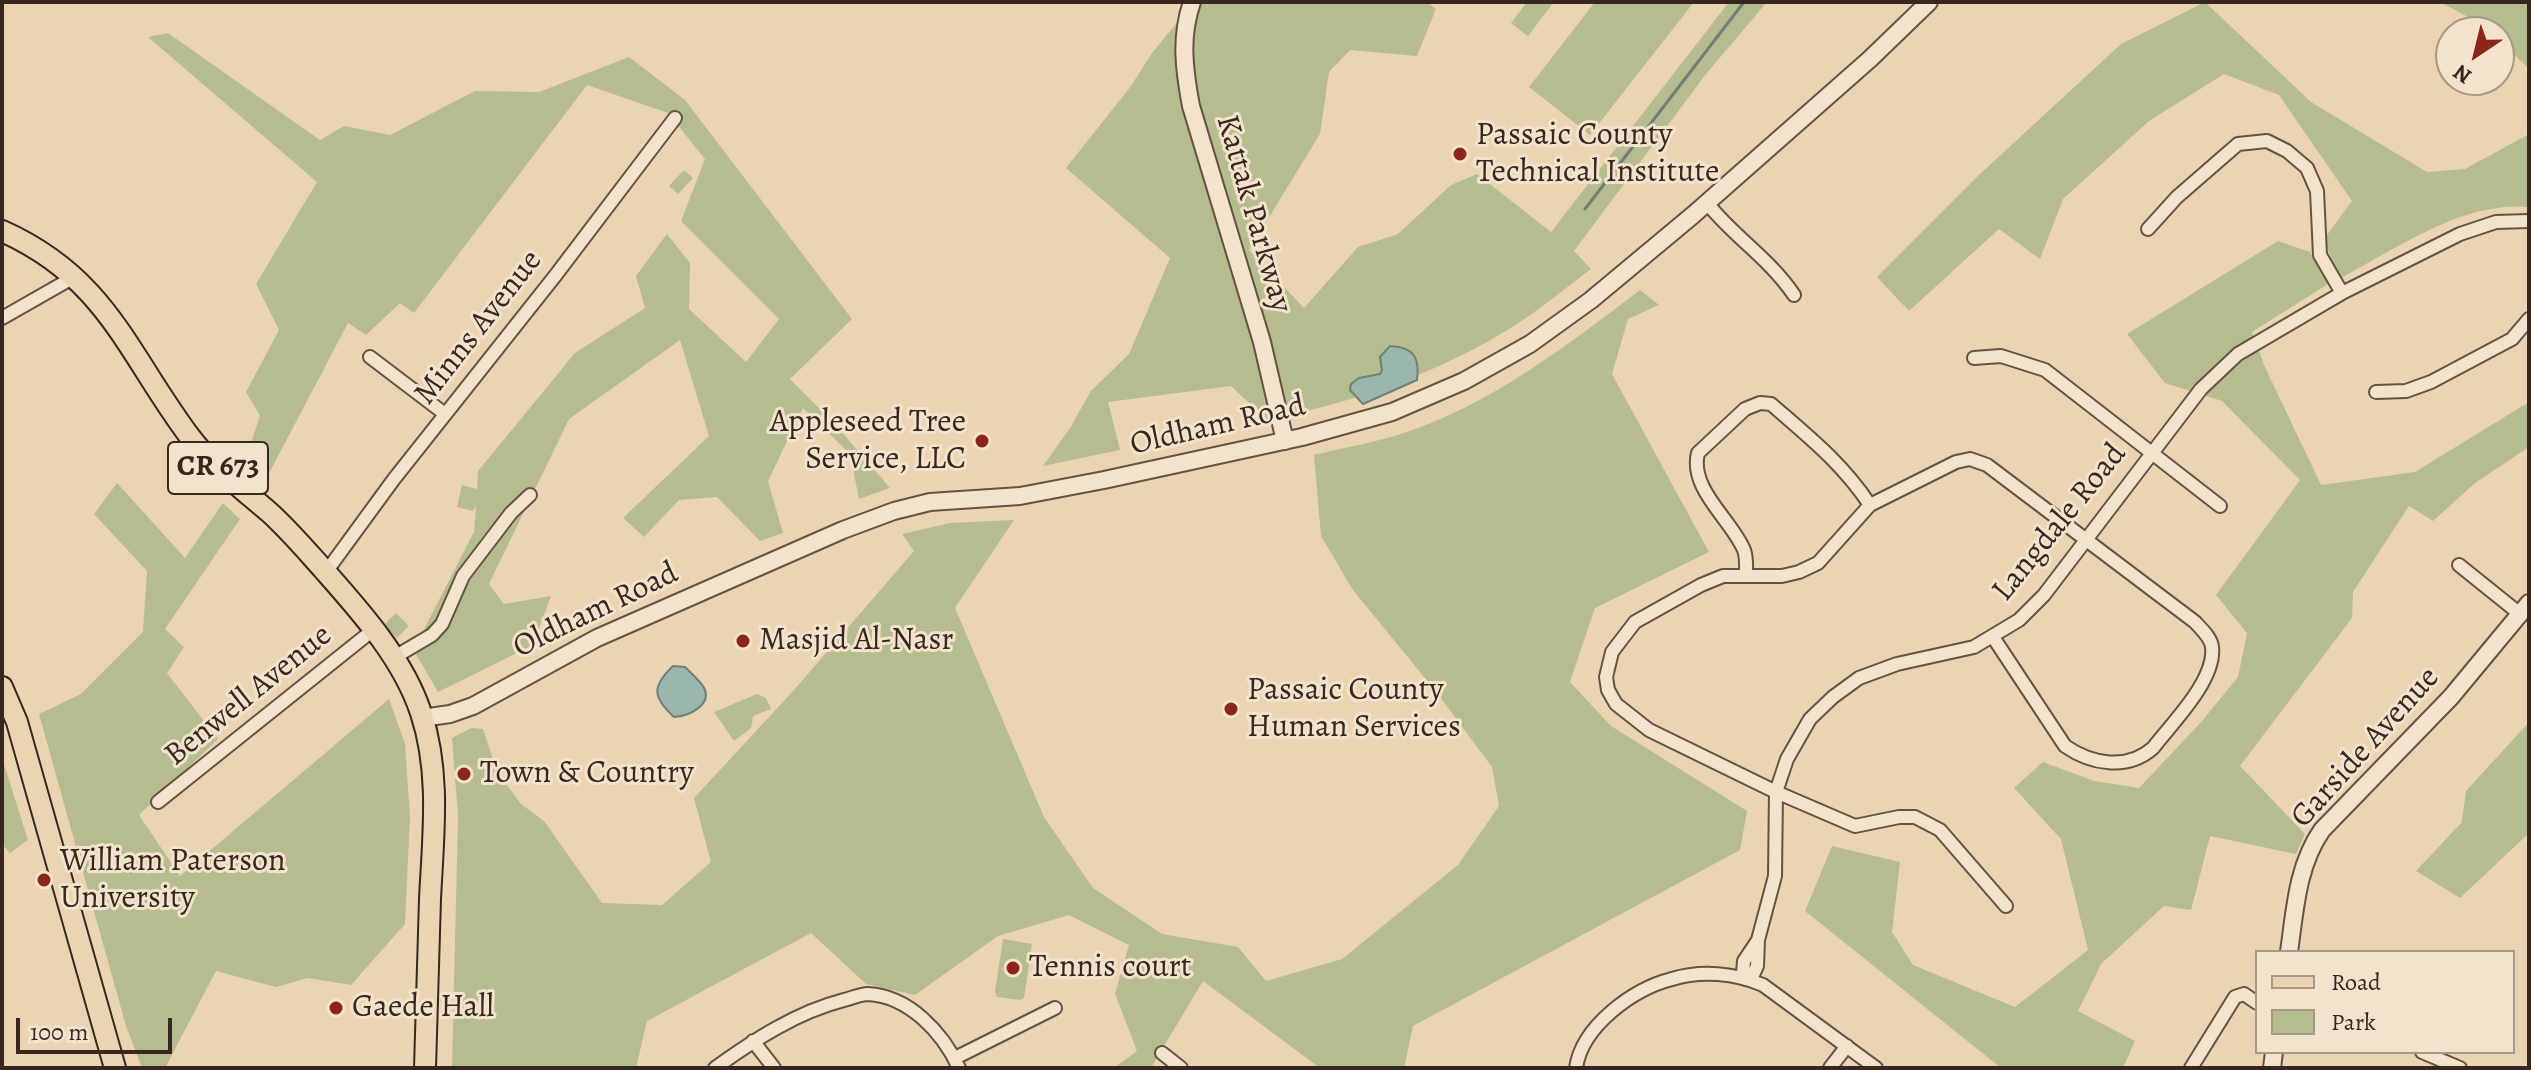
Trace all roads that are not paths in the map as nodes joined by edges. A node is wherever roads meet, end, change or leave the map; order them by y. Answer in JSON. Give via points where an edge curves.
{"nodes":[{"id":1,"x":1192,"y":2,"type":"edge"},
{"id":2,"x":1929,"y":2,"type":"edge"},
{"id":3,"x":675,"y":118,"type":"dead end"},
{"id":4,"x":1707,"y":203,"type":"junction"},
{"id":5,"x":2529,"y":221,"type":"edge"},
{"id":6,"x":2148,"y":229,"type":"dead end"},
{"id":7,"x":2,"y":231,"type":"edge"},
{"id":8,"x":74,"y":277,"type":"junction"},
{"id":9,"x":2342,"y":293,"type":"junction"},
{"id":10,"x":1794,"y":295,"type":"dead end"},
{"id":11,"x":2,"y":318,"type":"edge"},
{"id":12,"x":2529,"y":319,"type":"edge"},
{"id":13,"x":370,"y":357,"type":"dead end"},
{"id":14,"x":1974,"y":358,"type":"dead end"},
{"id":15,"x":2376,"y":392,"type":"dead end"},
{"id":16,"x":445,"y":414,"type":"junction"},
{"id":17,"x":1285,"y":441,"type":"junction"},
{"id":18,"x":2151,"y":452,"type":"junction"},
{"id":19,"x":530,"y":495,"type":"dead end"},
{"id":20,"x":1870,"y":505,"type":"junction"},
{"id":21,"x":2220,"y":506,"type":"dead end"},
{"id":22,"x":2085,"y":538,"type":"junction"},
{"id":23,"x":2459,"y":565,"type":"dead end"},
{"id":24,"x":326,"y":572,"type":"junction"},
{"id":25,"x":1746,"y":576,"type":"junction"},
{"id":26,"x":2524,"y":608,"type":"edge"},
{"id":27,"x":373,"y":630,"type":"junction"},
{"id":28,"x":1993,"y":637,"type":"junction"},
{"id":29,"x":393,"y":658,"type":"junction"},
{"id":30,"x":2,"y":687,"type":"edge"},
{"id":31,"x":422,"y":718,"type":"junction"},
{"id":32,"x":1776,"y":792,"type":"junction"},
{"id":33,"x":158,"y":802,"type":"dead end"},
{"id":34,"x":2006,"y":906,"type":"dead end"},
{"id":35,"x":2289,"y":950,"type":"edge"},
{"id":36,"x":1746,"y":979,"type":"junction"},
{"id":37,"x":2255,"y":1002,"type":"edge"},
{"id":38,"x":1055,"y":1008,"type":"dead end"},
{"id":39,"x":753,"y":1041,"type":"junction"},
{"id":40,"x":1847,"y":1046,"type":"junction"},
{"id":41,"x":1162,"y":1053,"type":"dead end"},
{"id":42,"x":2427,"y":1054,"type":"edge"},
{"id":43,"x":957,"y":1063,"type":"edge"},
{"id":44,"x":115,"y":1068,"type":"edge"},
{"id":45,"x":425,"y":1068,"type":"edge"},
{"id":46,"x":715,"y":1068,"type":"edge"},
{"id":47,"x":774,"y":1068,"type":"edge"},
{"id":48,"x":1181,"y":1068,"type":"edge"},
{"id":49,"x":1576,"y":1068,"type":"edge"},
{"id":50,"x":1830,"y":1068,"type":"edge"},
{"id":51,"x":1876,"y":1068,"type":"edge"},
{"id":52,"x":2191,"y":1068,"type":"edge"},
{"id":53,"x":2460,"y":1068,"type":"edge"}],
"edges":[{"from":1,"to":17,"type":"street","name":"Kattak Parkway","via":[[1184,34],[1191,106],[1262,342]]},
{"from":2,"to":4,"type":"street","name":"Oldham Road"},
{"from":3,"to":16,"type":"street","name":"Minns Avenue"},
{"from":4,"to":10,"type":"street","via":[[1778,271]]},
{"from":4,"to":17,"type":"street","name":"Oldham Road","via":[[1591,300],[1464,381],[1392,412]]},
{"from":5,"to":9,"type":"street","name":"Langdale Road","via":[[2496,222],[2460,234]]},
{"from":6,"to":9,"type":"street","via":[[2238,144],[2267,141],[2307,168],[2317,191],[2320,255]]},
{"from":7,"to":8,"type":"main road","number":"CR 673"},
{"from":8,"to":11,"type":"street"},
{"from":8,"to":24,"type":"main road","number":"CR 673","via":[[111,316],[202,452]]},
{"from":9,"to":18,"type":"street","name":"Langdale Road","via":[[2225,364]]},
{"from":12,"to":15,"type":"street","via":[[2512,339],[2431,382],[2406,391]]},
{"from":13,"to":16,"type":"street"},
{"from":14,"to":18,"type":"street","via":[[2001,356],[2045,370]]},
{"from":16,"to":24,"type":"street","name":"Minns Avenue"},
{"from":17,"to":31,"type":"street","name":"Oldham Road","via":[[1020,496],[949,499],[894,511],[622,626],[473,706]]},
{"from":18,"to":21,"type":"street"},
{"from":18,"to":22,"type":"street","name":"Langdale Road"},
{"from":19,"to":29,"type":"street","via":[[463,576],[442,624]]},
{"from":20,"to":22,"type":"street","via":[[1970,459],[1987,465]]},
{"from":20,"to":25,"type":"street","via":[[1818,563],[1782,576]]},
{"from":20,"to":25,"type":"street","via":[[1835,460],[1771,404],[1745,409],[1698,453],[1695,465],[1745,553]]},
{"from":22,"to":28,"type":"street","name":"Langdale Road","via":[[2033,608]]},
{"from":22,"to":28,"type":"street","via":[[2209,638],[2206,679],[2153,748],[2142,758],[2109,763],[2073,752]]},
{"from":23,"to":26,"type":"street"},
{"from":24,"to":27,"type":"main road","number":"CR 673"},
{"from":25,"to":32,"type":"street","via":[[1723,576],[1635,622],[1612,652],[1606,677],[1616,704],[1649,730]]},
{"from":26,"to":35,"type":"street","name":"Garside Avenue","via":[[2451,697],[2313,843],[2301,873]]},
{"from":27,"to":29,"type":"main road","number":"CR 673"},
{"from":27,"to":33,"type":"street","name":"Benwell Avenue"},
{"from":28,"to":32,"type":"street","name":"Langdale Road","via":[[1974,647],[1883,668],[1846,686],[1802,730]]},
{"from":29,"to":31,"type":"main road","number":"CR 673"},
{"from":30,"to":44,"type":"main road","via":[[17,722]]},
{"from":31,"to":45,"type":"main road","number":"CR 673","via":[[434,802]]},
{"from":32,"to":34,"type":"street","via":[[1855,826],[1899,817],[1923,819],[1940,830]]},
{"from":32,"to":36,"type":"street","name":"Langdale Road","via":[[1775,876],[1758,940],[1757,966]]},
{"from":36,"to":40,"type":"street","via":[[1776,992]]},
{"from":36,"to":49,"type":"street","via":[[1699,974],[1659,983],[1601,1020],[1586,1040]]},
{"from":37,"to":52,"type":"street","via":[[2244,994],[2235,997]]},
{"from":38,"to":43,"type":"street"},
{"from":39,"to":43,"type":"street","via":[[821,1006],[867,994],[899,1002],[926,1020]]},
{"from":39,"to":46,"type":"street"},
{"from":39,"to":47,"type":"street"},
{"from":40,"to":50,"type":"street"},
{"from":40,"to":51,"type":"street"},
{"from":41,"to":48,"type":"street"},
{"from":42,"to":53,"type":"street"}]}
